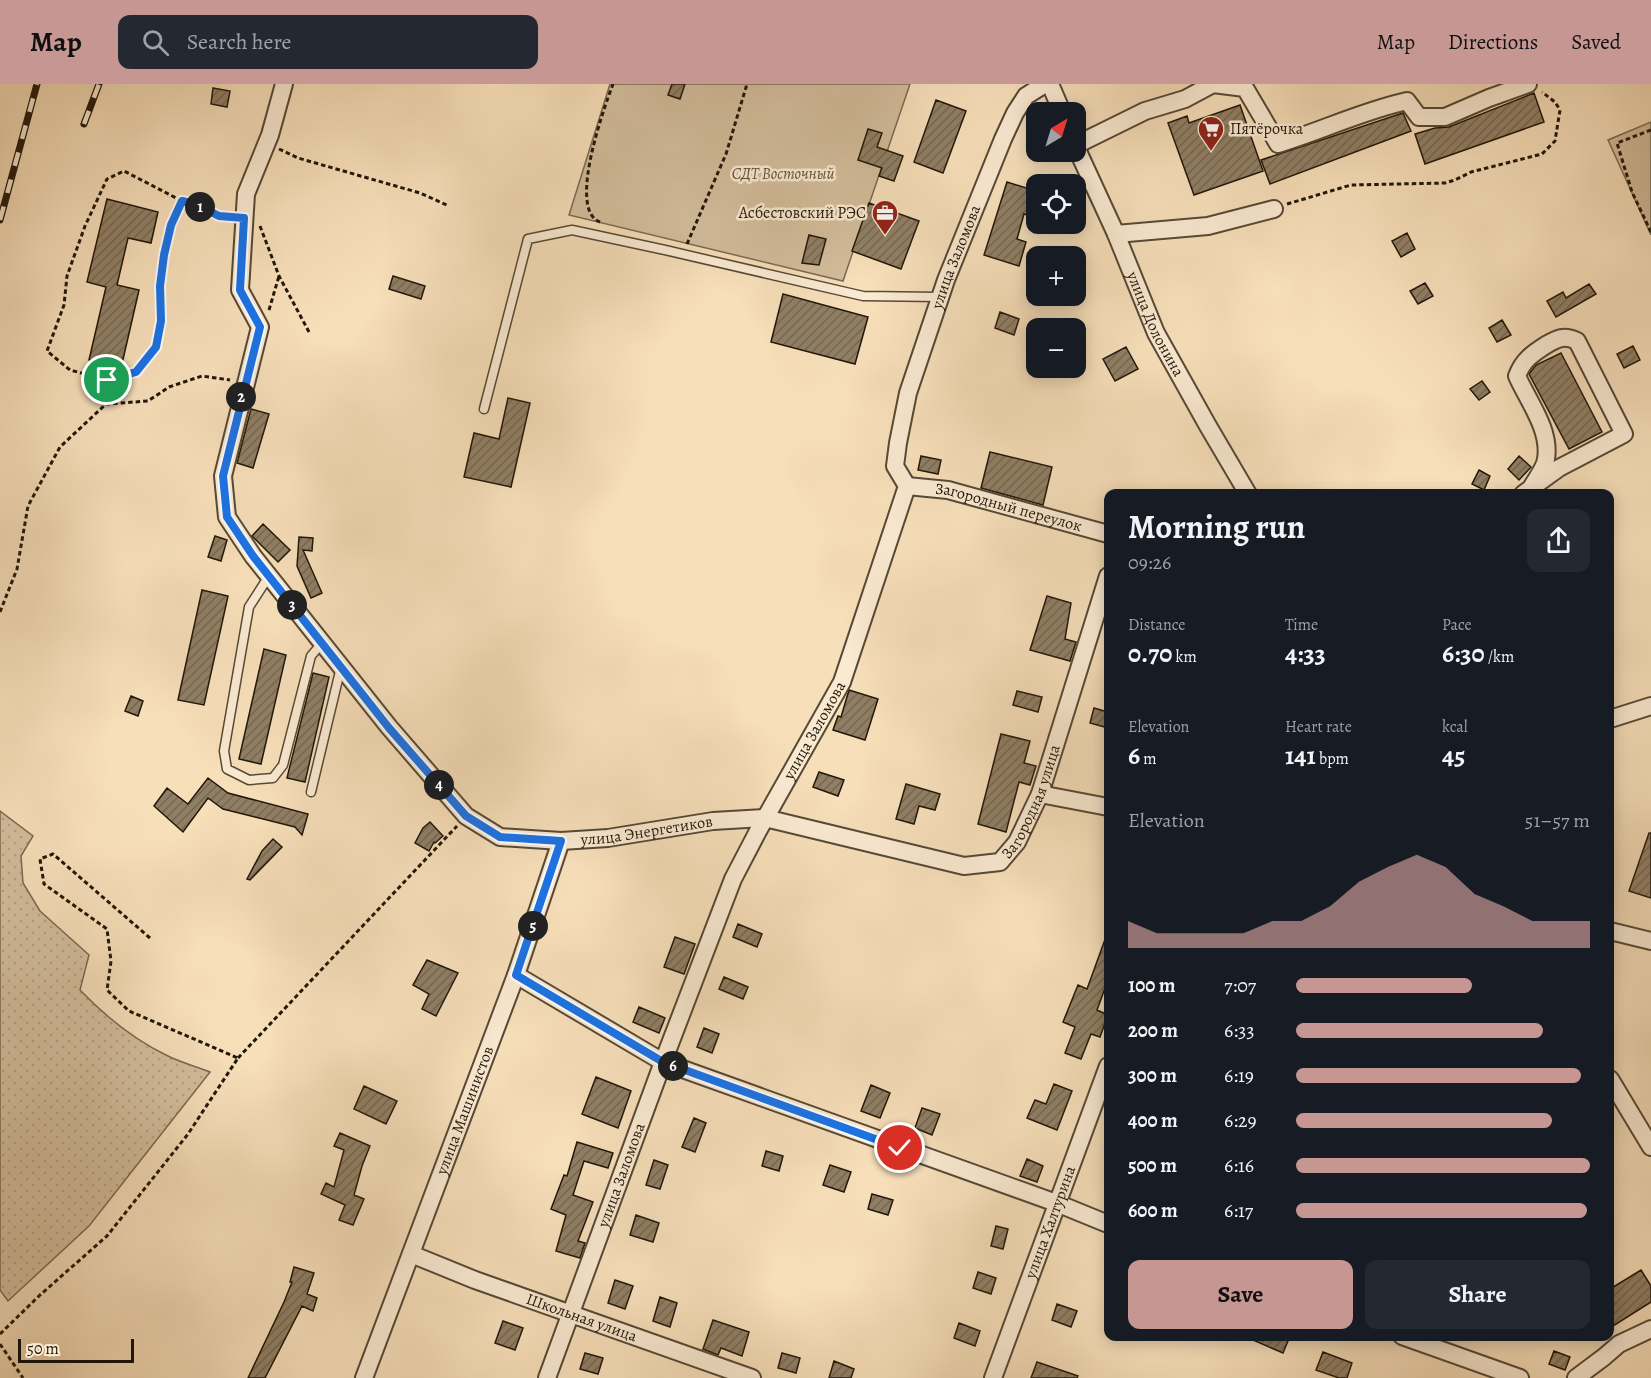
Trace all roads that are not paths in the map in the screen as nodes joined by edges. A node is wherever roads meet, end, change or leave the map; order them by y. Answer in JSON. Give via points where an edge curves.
{"nodes":[{"id":1,"x":284,"y":84,"type":"edge"},
{"id":2,"x":1045,"y":84,"type":"edge"},
{"id":3,"x":1050,"y":84,"type":"edge"},
{"id":4,"x":1534,"y":87,"type":"edge"},
{"id":5,"x":1058,"y":102,"type":"edge"},
{"id":6,"x":1086,"y":141,"type":"edge"},
{"id":7,"x":1083,"y":162,"type":"edge"},
{"id":8,"x":1274,"y":209,"type":"road end"},
{"id":9,"x":1116,"y":234,"type":"junction"},
{"id":10,"x":940,"y":297,"type":"junction"},
{"id":11,"x":484,"y":409,"type":"dead end"},
{"id":12,"x":907,"y":486,"type":"junction"},
{"id":13,"x":1245,"y":489,"type":"edge"},
{"id":14,"x":1528,"y":489,"type":"edge"},
{"id":15,"x":1530,"y":489,"type":"edge"},
{"id":16,"x":1104,"y":533,"type":"edge"},
{"id":17,"x":269,"y":576,"type":"junction"},
{"id":18,"x":1104,"y":589,"type":"edge"},
{"id":19,"x":322,"y":643,"type":"junction"},
{"id":20,"x":341,"y":667,"type":"junction"},
{"id":21,"x":1651,"y":706,"type":"edge"},
{"id":22,"x":1614,"y":718,"type":"edge"},
{"id":23,"x":311,"y":792,"type":"dead end"},
{"id":24,"x":1040,"y":794,"type":"junction"},
{"id":25,"x":1104,"y":806,"type":"edge"},
{"id":26,"x":765,"y":818,"type":"junction"},
{"id":27,"x":561,"y":841,"type":"junction"},
{"id":28,"x":1614,"y":932,"type":"edge"},
{"id":29,"x":1651,"y":941,"type":"edge"},
{"id":30,"x":516,"y":975,"type":"junction"},
{"id":31,"x":663,"y":1062,"type":"junction"},
{"id":32,"x":1104,"y":1077,"type":"edge"},
{"id":33,"x":1614,"y":1085,"type":"edge"},
{"id":34,"x":1633,"y":1115,"type":"junction"},
{"id":35,"x":1651,"y":1121,"type":"edge"},
{"id":36,"x":1651,"y":1147,"type":"edge"},
{"id":37,"x":1059,"y":1204,"type":"junction"},
{"id":38,"x":1104,"y":1222,"type":"edge"},
{"id":39,"x":411,"y":1254,"type":"junction"},
{"id":40,"x":571,"y":1314,"type":"junction"},
{"id":41,"x":1651,"y":1329,"type":"edge"},
{"id":42,"x":1416,"y":1341,"type":"edge"},
{"id":43,"x":363,"y":1378,"type":"edge"},
{"id":44,"x":547,"y":1378,"type":"edge"},
{"id":45,"x":752,"y":1378,"type":"edge"},
{"id":46,"x":993,"y":1378,"type":"edge"},
{"id":47,"x":1520,"y":1378,"type":"edge"},
{"id":48,"x":1576,"y":1378,"type":"edge"}],
"edges":[{"from":1,"to":17,"type":"street","name":"улица Энергетиков","via":[[246,194],[240,290],[260,327],[223,476],[227,517]]},
{"from":2,"to":10,"type":"street","name":"улица Заломова","via":[[1026,96],[1015,113]]},
{"from":3,"to":5,"type":"street"},
{"from":4,"to":6,"type":"street","via":[[1489,98],[1445,117],[1419,117],[1407,101],[1374,108],[1278,144],[1245,87],[1213,84],[1185,99],[1145,111]]},
{"from":7,"to":9,"type":"street","name":"улица Долонина"},
{"from":8,"to":9,"type":"street","via":[[1208,226]]},
{"from":9,"to":13,"type":"street","name":"улица Долонина","via":[[1156,333]]},
{"from":10,"to":11,"type":"lane","via":[[863,296],[572,230],[528,239]]},
{"from":10,"to":12,"type":"street","name":"улица Заломова","via":[[908,393],[898,443],[895,466]]},
{"from":12,"to":16,"type":"street","name":"Загородный переулок","via":[[948,490]]},
{"from":12,"to":26,"type":"street","name":"улица Заломова","via":[[842,682]]},
{"from":14,"to":15,"type":"street","via":[[1546,460],[1546,443],[1517,376],[1522,363],[1534,352],[1556,339],[1568,337],[1577,341],[1624,434],[1559,468]]},
{"from":17,"to":19,"type":"street","name":"улица Энергетиков"},
{"from":17,"to":19,"type":"lane","via":[[249,607],[224,751],[227,769],[249,780],[273,778],[283,765],[311,656]]},
{"from":18,"to":24,"type":"street","name":"Загородная улица"},
{"from":19,"to":20,"type":"street","name":"улица Энергетиков"},
{"from":20,"to":23,"type":"lane"},
{"from":20,"to":27,"type":"street","name":"улица Энергетиков","via":[[466,816],[500,837]]},
{"from":21,"to":22,"type":"street"},
{"from":24,"to":25,"type":"street"},
{"from":24,"to":26,"type":"street","name":"Загородная улица","via":[[1017,842],[1000,862],[964,866]]},
{"from":26,"to":27,"type":"street","name":"улица Энергетиков"},
{"from":26,"to":31,"type":"street","name":"улица Заломова","via":[[733,879]]},
{"from":27,"to":30,"type":"street","name":"улица Машинистов"},
{"from":28,"to":29,"type":"street"},
{"from":30,"to":31,"type":"street"},
{"from":30,"to":39,"type":"street","name":"улица Машинистов"},
{"from":31,"to":37,"type":"street"},
{"from":31,"to":40,"type":"street","name":"улица Заломова"},
{"from":32,"to":37,"type":"street","name":"улица Халтурина"},
{"from":33,"to":34,"type":"street"},
{"from":34,"to":35,"type":"street"},
{"from":34,"to":36,"type":"street"},
{"from":37,"to":38,"type":"street"},
{"from":37,"to":46,"type":"street","name":"улица Халтурина"},
{"from":39,"to":40,"type":"street","name":"Школьная улица"},
{"from":39,"to":43,"type":"street","name":"улица Машинистов"},
{"from":40,"to":44,"type":"street","name":"улица Заломова"},
{"from":40,"to":45,"type":"street","name":"Школьная улица"},
{"from":41,"to":48,"type":"street","via":[[1619,1344]]},
{"from":42,"to":47,"type":"street"}]}
